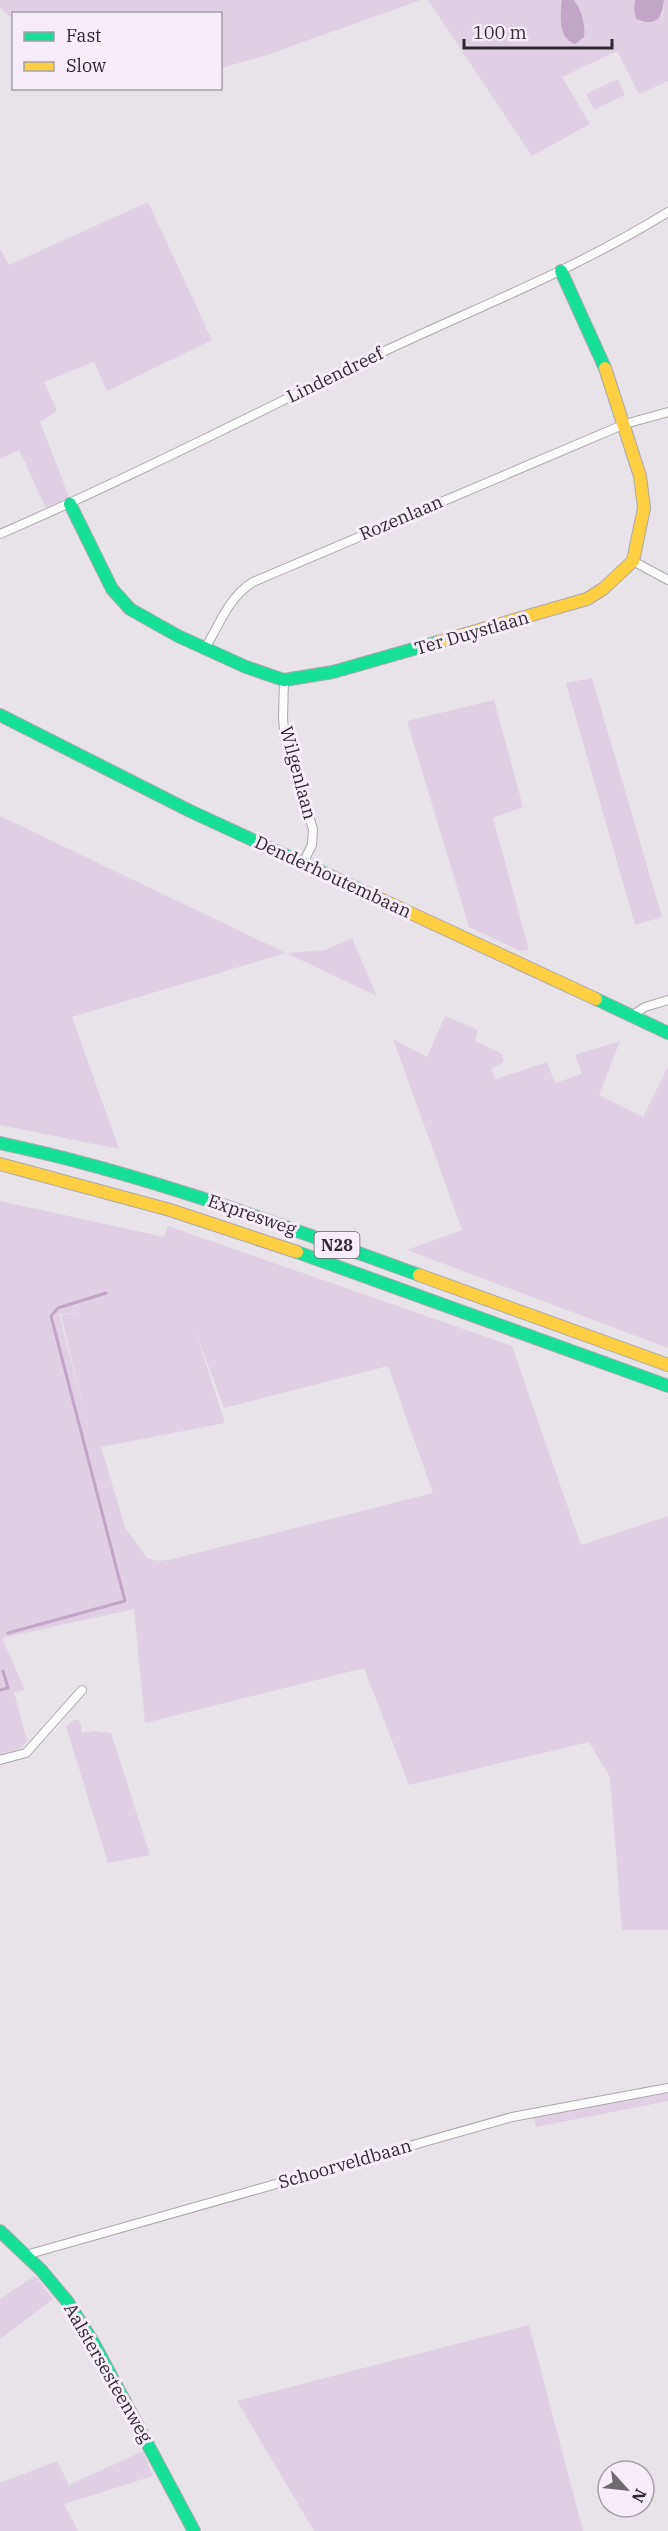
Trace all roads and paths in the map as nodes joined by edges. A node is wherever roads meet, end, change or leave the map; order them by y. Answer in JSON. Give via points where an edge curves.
{"nodes":[{"id":1,"x":668,"y":212,"type":"edge"},
{"id":2,"x":561,"y":271,"type":"junction"},
{"id":3,"x":668,"y":412,"type":"edge"},
{"id":4,"x":625,"y":424,"type":"junction"},
{"id":5,"x":70,"y":504,"type":"junction"},
{"id":6,"x":0,"y":534,"type":"edge"},
{"id":7,"x":633,"y":561,"type":"junction"},
{"id":8,"x":668,"y":580,"type":"edge"},
{"id":9,"x":206,"y":647,"type":"junction"},
{"id":10,"x":284,"y":680,"type":"junction"},
{"id":11,"x":0,"y":715,"type":"edge"},
{"id":12,"x":303,"y":863,"type":"junction"},
{"id":13,"x":668,"y":1000,"type":"edge"},
{"id":14,"x":631,"y":1016,"type":"junction"},
{"id":15,"x":668,"y":1033,"type":"edge"},
{"id":16,"x":0,"y":1143,"type":"edge"},
{"id":17,"x":0,"y":1164,"type":"edge"},
{"id":18,"x":668,"y":1365,"type":"edge"},
{"id":19,"x":668,"y":1386,"type":"edge"},
{"id":20,"x":82,"y":1690,"type":"dead end"},
{"id":21,"x":0,"y":1760,"type":"edge"},
{"id":22,"x":668,"y":2088,"type":"edge"},
{"id":23,"x":0,"y":2231,"type":"edge"},
{"id":24,"x":26,"y":2255,"type":"junction"},
{"id":25,"x":194,"y":2531,"type":"edge"}],
"edges":[{"from":1,"to":2,"type":"street","name":"Lindendreef"},
{"from":2,"to":4,"type":"main road","via":[[611,381]]},
{"from":2,"to":5,"type":"street","name":"Lindendreef"},
{"from":3,"to":4,"type":"street","name":"Rozenlaan"},
{"from":4,"to":7,"type":"main road","via":[[640,476],[644,508]]},
{"from":4,"to":9,"type":"street","name":"Rozenlaan","via":[[253,582],[232,600]]},
{"from":5,"to":6,"type":"street","name":"Lindendreef"},
{"from":5,"to":9,"type":"main road","name":"Ter Duystlaan","via":[[120,600],[141,617]]},
{"from":7,"to":8,"type":"street"},
{"from":7,"to":10,"type":"main road","name":"Ter Duystlaan","via":[[603,589],[571,605],[333,672]]},
{"from":9,"to":10,"type":"main road","name":"Ter Duystlaan"},
{"from":10,"to":12,"type":"street","name":"Wilgenlaan","via":[[285,740],[313,830],[312,845]]},
{"from":11,"to":12,"type":"main road","name":"Denderhoutembaan"},
{"from":12,"to":14,"type":"main road","name":"Denderhoutembaan"},
{"from":13,"to":14,"type":"street"},
{"from":14,"to":15,"type":"main road","name":"Denderhoutembaan"},
{"from":16,"to":18,"type":"main road","name":"Expresweg","number":"N28","via":[[53,1154],[255,1215]]},
{"from":17,"to":19,"type":"main road","name":"Expresweg","number":"N28","via":[[156,1204],[252,1235]]},
{"from":20,"to":21,"type":"street","via":[[26,1753]]},
{"from":22,"to":24,"type":"street","name":"Schoorveldbaan","via":[[512,2117]]},
{"from":23,"to":24,"type":"main road","name":"Aalstersesteenweg"},
{"from":24,"to":25,"type":"main road","name":"Aalstersesteenweg","via":[[67,2301],[93,2342]]}]}
